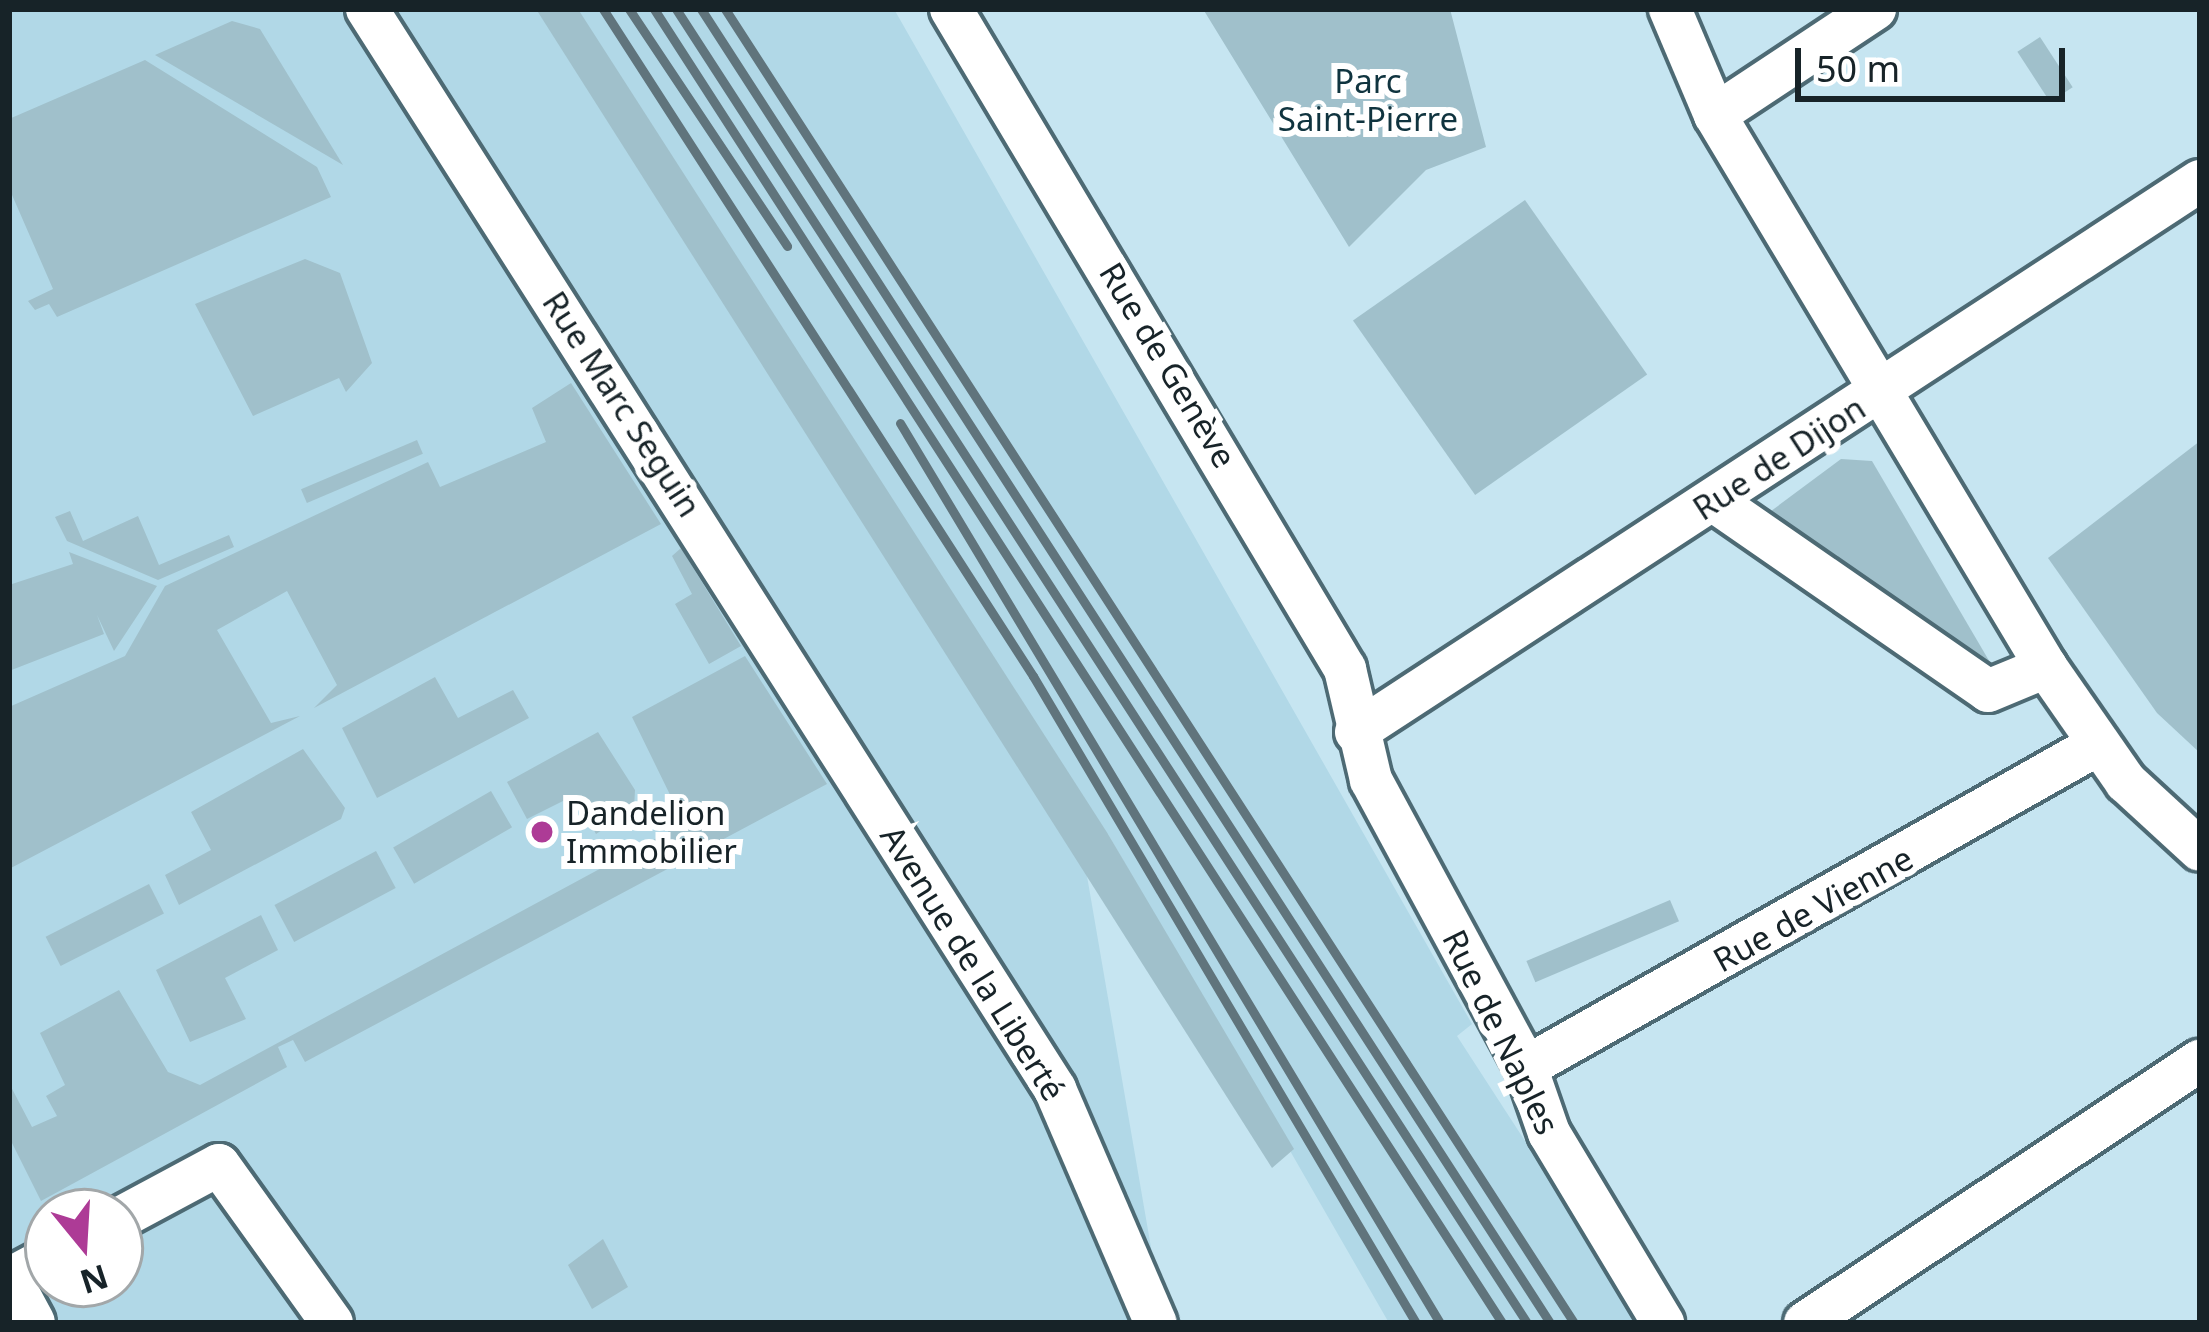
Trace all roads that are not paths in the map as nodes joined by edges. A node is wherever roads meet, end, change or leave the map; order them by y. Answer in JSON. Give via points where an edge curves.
{"nodes":[{"id":1,"x":367,"y":9,"type":"edge"},
{"id":2,"x":951,"y":9,"type":"edge"},
{"id":3,"x":1670,"y":9,"type":"edge"},
{"id":4,"x":1875,"y":9,"type":"edge"},
{"id":5,"x":1715,"y":115,"type":"junction"},
{"id":6,"x":2200,"y":181,"type":"edge"},
{"id":7,"x":1879,"y":393,"type":"junction"},
{"id":8,"x":1714,"y":501,"type":"junction"},
{"id":9,"x":2046,"y":667,"type":"junction"},
{"id":10,"x":1356,"y":732,"type":"junction"},
{"id":11,"x":2097,"y":745,"type":"junction"},
{"id":12,"x":872,"y":802,"type":"joint"},
{"id":13,"x":2200,"y":850,"type":"edge"},
{"id":14,"x":2200,"y":1061,"type":"edge"},
{"id":15,"x":1526,"y":1067,"type":"junction"},
{"id":16,"x":144,"y":1206,"type":"edge"},
{"id":17,"x":9,"y":1282,"type":"edge"},
{"id":18,"x":28,"y":1323,"type":"edge"},
{"id":19,"x":332,"y":1323,"type":"edge"},
{"id":20,"x":1156,"y":1323,"type":"edge"},
{"id":21,"x":1664,"y":1323,"type":"edge"},
{"id":22,"x":1805,"y":1323,"type":"edge"}],
"edges":[{"from":1,"to":12,"type":"street","name":"Rue Marc Seguin"},
{"from":2,"to":10,"type":"street","name":"Rue de Genève","via":[[1345,669]]},
{"from":3,"to":5,"type":"street"},
{"from":4,"to":5,"type":"street"},
{"from":5,"to":7,"type":"street"},
{"from":6,"to":7,"type":"street","name":"Rue de Dijon"},
{"from":7,"to":8,"type":"street","name":"Rue de Dijon"},
{"from":7,"to":9,"type":"street"},
{"from":8,"to":9,"type":"street","via":[[1988,691]]},
{"from":8,"to":10,"type":"street","name":"Rue de Dijon"},
{"from":9,"to":11,"type":"street"},
{"from":10,"to":15,"type":"street","name":"Rue de Naples","via":[[1370,780]]},
{"from":11,"to":13,"type":"street"},
{"from":11,"to":15,"type":"street","name":"Rue de Vienne"},
{"from":12,"to":20,"type":"street","name":"Avenue de la Liberté","via":[[1055,1088]]},
{"from":14,"to":22,"type":"street"},
{"from":15,"to":21,"type":"street","name":"Rue de Naples","via":[[1549,1132]]},
{"from":16,"to":19,"type":"street","via":[[219,1165]]},
{"from":17,"to":18,"type":"main road"}]}
